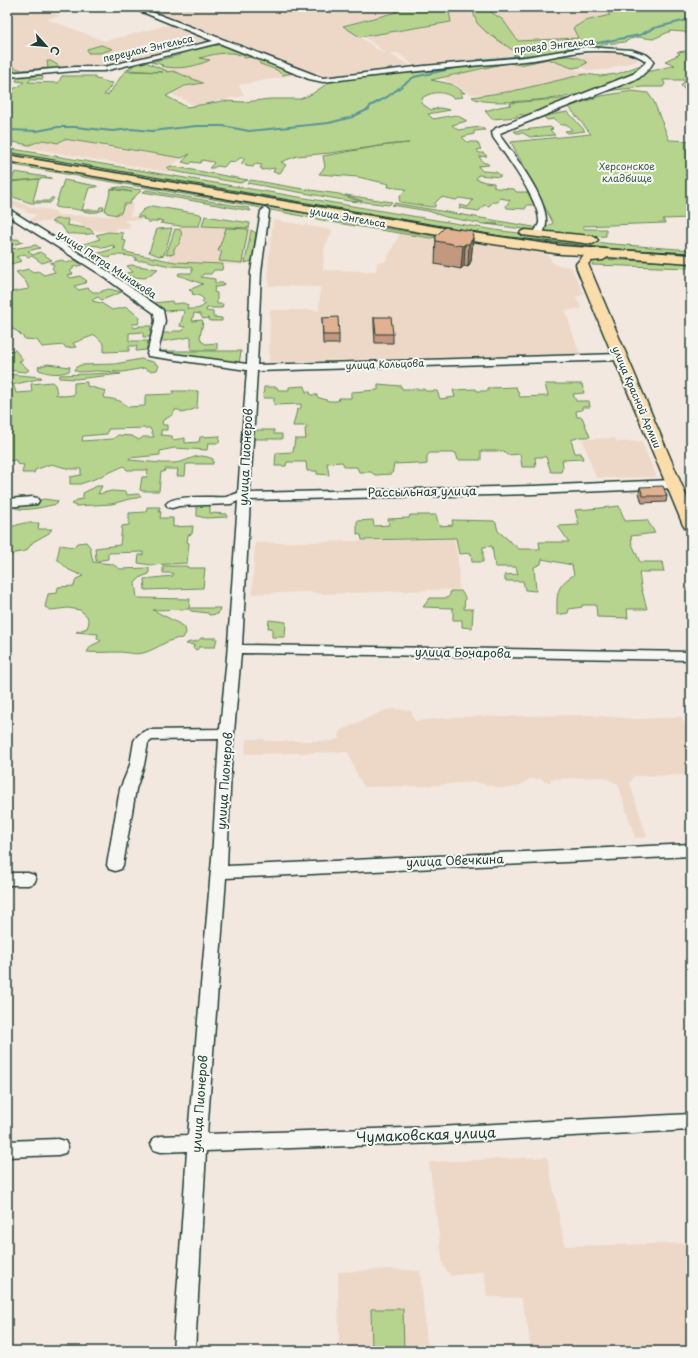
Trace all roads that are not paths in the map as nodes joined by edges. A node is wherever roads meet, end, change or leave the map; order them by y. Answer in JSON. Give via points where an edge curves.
{"nodes":[{"id":1,"x":133,"y":7,"type":"edge"},
{"id":2,"x":220,"y":41,"type":"junction"},
{"id":3,"x":7,"y":75,"type":"edge"},
{"id":4,"x":7,"y":158,"type":"edge"},
{"id":5,"x":7,"y":210,"type":"edge"},
{"id":6,"x":265,"y":211,"type":"dead end"},
{"id":7,"x":516,"y":231,"type":"dead end"},
{"id":8,"x":538,"y":234,"type":"junction"},
{"id":9,"x":605,"y":241,"type":"dead end"},
{"id":10,"x":514,"y":244,"type":"junction"},
{"id":11,"x":641,"y":244,"type":"dead end"},
{"id":12,"x":656,"y":245,"type":"dead end"},
{"id":13,"x":632,"y":255,"type":"junction"},
{"id":14,"x":691,"y":259,"type":"edge"},
{"id":15,"x":583,"y":270,"type":"junction"},
{"id":16,"x":152,"y":354,"type":"joint"},
{"id":17,"x":620,"y":357,"type":"junction"},
{"id":18,"x":252,"y":368,"type":"junction"},
{"id":19,"x":673,"y":484,"type":"junction"},
{"id":20,"x":244,"y":497,"type":"junction"},
{"id":21,"x":33,"y":501,"type":"dead end"},
{"id":22,"x":7,"y":503,"type":"edge"},
{"id":23,"x":172,"y":504,"type":"dead end"},
{"id":24,"x":691,"y":525,"type":"edge"},
{"id":25,"x":234,"y":649,"type":"junction"},
{"id":26,"x":691,"y":656,"type":"edge"},
{"id":27,"x":228,"y":734,"type":"junction"},
{"id":28,"x":691,"y":850,"type":"edge"},
{"id":29,"x":115,"y":865,"type":"dead end"},
{"id":30,"x":219,"y":872,"type":"junction"},
{"id":31,"x":7,"y":879,"type":"edge"},
{"id":32,"x":28,"y":879,"type":"dead end"},
{"id":33,"x":691,"y":1122,"type":"edge"},
{"id":34,"x":197,"y":1143,"type":"junction"},
{"id":35,"x":161,"y":1144,"type":"dead end"},
{"id":36,"x":58,"y":1147,"type":"dead end"},
{"id":37,"x":7,"y":1149,"type":"edge"},
{"id":38,"x":184,"y":1351,"type":"edge"}],
"edges":[{"from":1,"to":2,"type":"street"},
{"from":2,"to":3,"type":"street","name":"переулок Энгельса","via":[[104,69]]},
{"from":2,"to":8,"type":"street","name":"проезд Энгельса","via":[[323,80],[589,50],[628,52],[648,58],[650,63],[636,76],[496,132],[533,191],[543,223]]},
{"from":4,"to":10,"type":"main road","name":"улица Энгельса"},
{"from":5,"to":16,"type":"street","name":"улица Петра Минакова","via":[[103,272],[159,312],[160,321]]},
{"from":6,"to":18,"type":"street","name":"улица Пионеров","via":[[256,265]]},
{"from":7,"to":8,"type":"main road"},
{"from":8,"to":9,"type":"main road"},
{"from":10,"to":13,"type":"main road","name":"улица Энгельса"},
{"from":10,"to":15,"type":"main road","via":[[558,253],[572,259]]},
{"from":11,"to":12,"type":"main road"},
{"from":13,"to":14,"type":"main road","name":"улица Энгельса"},
{"from":13,"to":15,"type":"main road","via":[[592,256],[582,264]]},
{"from":15,"to":17,"type":"main road","name":"улица Красной Армии"},
{"from":16,"to":18,"type":"street","name":"улица Кольцова"},
{"from":17,"to":18,"type":"street","name":"улица Кольцова"},
{"from":17,"to":19,"type":"main road","name":"улица Красной Армии"},
{"from":18,"to":20,"type":"street","name":"улица Пионеров"},
{"from":19,"to":20,"type":"street","name":"Рассыльная улица"},
{"from":19,"to":24,"type":"main road","name":"улица Красной Армии"},
{"from":20,"to":23,"type":"street","name":"Рассыльная улица"},
{"from":20,"to":25,"type":"street","name":"улица Пионеров"},
{"from":21,"to":22,"type":"street"},
{"from":25,"to":26,"type":"street","name":"улица Бочарова"},
{"from":25,"to":27,"type":"street","name":"улица Пионеров"},
{"from":27,"to":29,"type":"street","via":[[148,734],[141,740],[137,764],[128,789]]},
{"from":27,"to":30,"type":"street","name":"улица Пионеров"},
{"from":28,"to":30,"type":"street","name":"улица Овечкина"},
{"from":30,"to":34,"type":"street","name":"улица Пионеров"},
{"from":31,"to":32,"type":"street"},
{"from":33,"to":34,"type":"street","name":"Чумаковская улица","via":[[437,1135]]},
{"from":34,"to":35,"type":"street","name":"Чумаковская улица"},
{"from":34,"to":38,"type":"street","name":"улица Пионеров"},
{"from":36,"to":37,"type":"street"}]}
